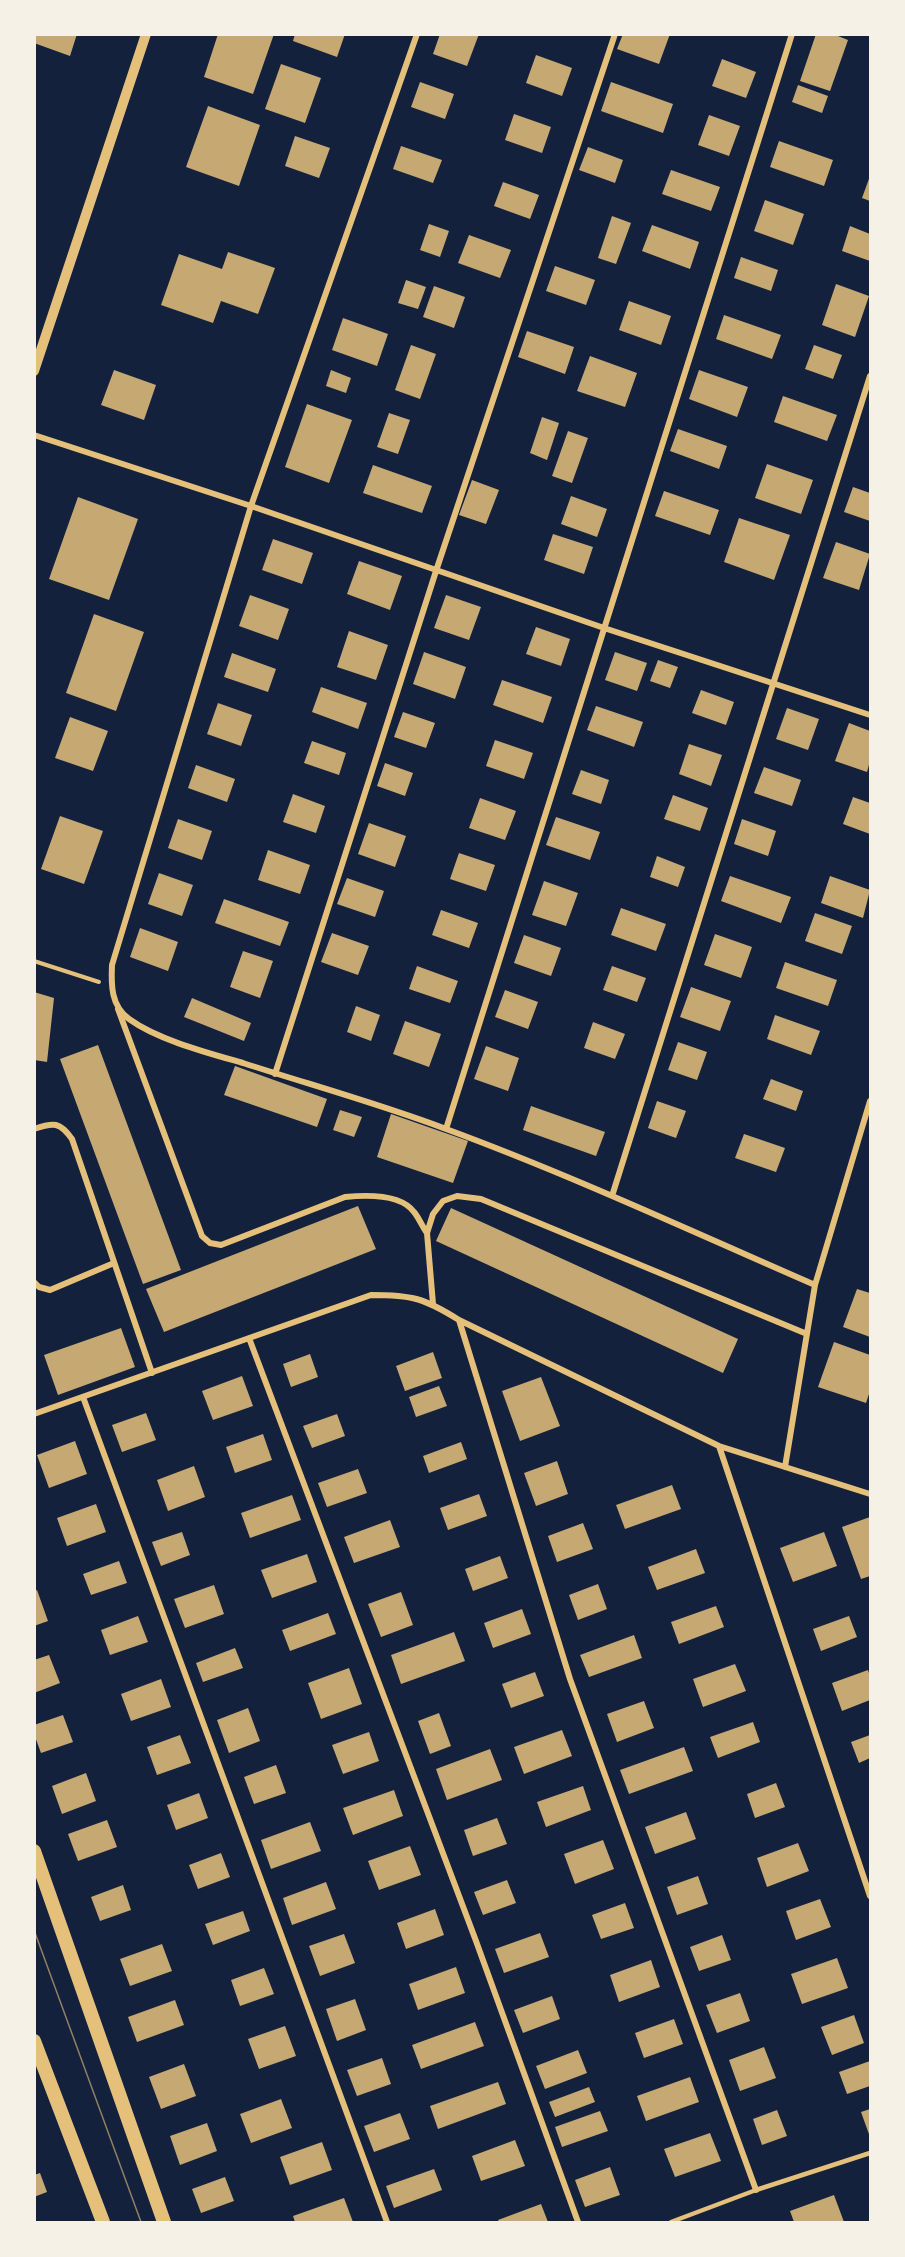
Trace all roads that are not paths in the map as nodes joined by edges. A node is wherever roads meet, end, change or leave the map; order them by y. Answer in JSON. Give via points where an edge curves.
{"nodes":[{"id":1,"x":146,"y":34,"type":"edge"},
{"id":2,"x":417,"y":34,"type":"edge"},
{"id":3,"x":615,"y":34,"type":"edge"},
{"id":4,"x":792,"y":34,"type":"edge"},
{"id":5,"x":34,"y":371,"type":"edge"},
{"id":6,"x":870,"y":376,"type":"edge"},
{"id":7,"x":34,"y":435,"type":"edge"},
{"id":8,"x":251,"y":506,"type":"junction"},
{"id":9,"x":436,"y":571,"type":"junction"},
{"id":10,"x":604,"y":628,"type":"junction"},
{"id":11,"x":775,"y":682,"type":"junction"},
{"id":12,"x":870,"y":715,"type":"edge"},
{"id":13,"x":116,"y":1004,"type":"junction"},
{"id":14,"x":275,"y":1074,"type":"junction"},
{"id":15,"x":870,"y":1101,"type":"edge"},
{"id":16,"x":34,"y":1129,"type":"edge"},
{"id":17,"x":446,"y":1129,"type":"junction"},
{"id":18,"x":612,"y":1196,"type":"junction"},
{"id":19,"x":426,"y":1233,"type":"junction"},
{"id":20,"x":114,"y":1263,"type":"junction"},
{"id":21,"x":34,"y":1282,"type":"edge"},
{"id":22,"x":815,"y":1285,"type":"junction"},
{"id":23,"x":433,"y":1304,"type":"junction"},
{"id":24,"x":459,"y":1320,"type":"junction"},
{"id":25,"x":807,"y":1334,"type":"junction"},
{"id":26,"x":249,"y":1338,"type":"junction"},
{"id":27,"x":152,"y":1373,"type":"junction"},
{"id":28,"x":83,"y":1397,"type":"junction"},
{"id":29,"x":34,"y":1414,"type":"edge"},
{"id":30,"x":719,"y":1446,"type":"junction"},
{"id":31,"x":785,"y":1467,"type":"junction"},
{"id":32,"x":870,"y":1494,"type":"edge"},
{"id":33,"x":34,"y":1851,"type":"edge"},
{"id":34,"x":870,"y":1896,"type":"edge"},
{"id":35,"x":34,"y":2041,"type":"edge"},
{"id":36,"x":870,"y":2154,"type":"edge"},
{"id":37,"x":756,"y":2190,"type":"junction"},
{"id":38,"x":103,"y":2223,"type":"edge"},
{"id":39,"x":164,"y":2223,"type":"edge"},
{"id":40,"x":387,"y":2223,"type":"edge"},
{"id":41,"x":578,"y":2223,"type":"edge"},
{"id":42,"x":670,"y":2223,"type":"edge"}],
"edges":[{"from":1,"to":5,"type":"street"},
{"from":2,"to":8,"type":"street"},
{"from":3,"to":9,"type":"street"},
{"from":4,"to":10,"type":"street"},
{"from":6,"to":11,"type":"street"},
{"from":7,"to":8,"type":"street"},
{"from":8,"to":9,"type":"street"},
{"from":8,"to":13,"type":"street","via":[[112,965],[111,986]]},
{"from":9,"to":10,"type":"street"},
{"from":9,"to":14,"type":"street"},
{"from":10,"to":11,"type":"street"},
{"from":10,"to":17,"type":"street"},
{"from":11,"to":12,"type":"street"},
{"from":11,"to":18,"type":"street"},
{"from":13,"to":14,"type":"street","via":[[127,1017],[150,1031]]},
{"from":13,"to":19,"type":"street","via":[[202,1236],[210,1243],[221,1245],[345,1197],[366,1195],[396,1200],[413,1209]]},
{"from":14,"to":17,"type":"street"},
{"from":15,"to":22,"type":"street"},
{"from":16,"to":20,"type":"street","via":[[59,1125],[72,1139]]},
{"from":17,"to":18,"type":"street"},
{"from":18,"to":22,"type":"street"},
{"from":19,"to":23,"type":"street"},
{"from":19,"to":25,"type":"street","via":[[443,1201],[457,1196],[481,1199]]},
{"from":20,"to":21,"type":"street","via":[[50,1290]]},
{"from":20,"to":27,"type":"street"},
{"from":22,"to":25,"type":"street"},
{"from":23,"to":24,"type":"street"},
{"from":23,"to":26,"type":"street","via":[[404,1295],[371,1295]]},
{"from":24,"to":30,"type":"street"},
{"from":24,"to":37,"type":"street","via":[[570,1679]]},
{"from":25,"to":31,"type":"street"},
{"from":26,"to":27,"type":"street"},
{"from":26,"to":41,"type":"street"},
{"from":27,"to":28,"type":"street"},
{"from":28,"to":29,"type":"street"},
{"from":28,"to":40,"type":"street"},
{"from":30,"to":31,"type":"street"},
{"from":30,"to":34,"type":"street"},
{"from":31,"to":32,"type":"street"},
{"from":33,"to":39,"type":"main road"},
{"from":35,"to":38,"type":"main road"},
{"from":36,"to":37,"type":"lane"},
{"from":37,"to":42,"type":"lane"}]}
